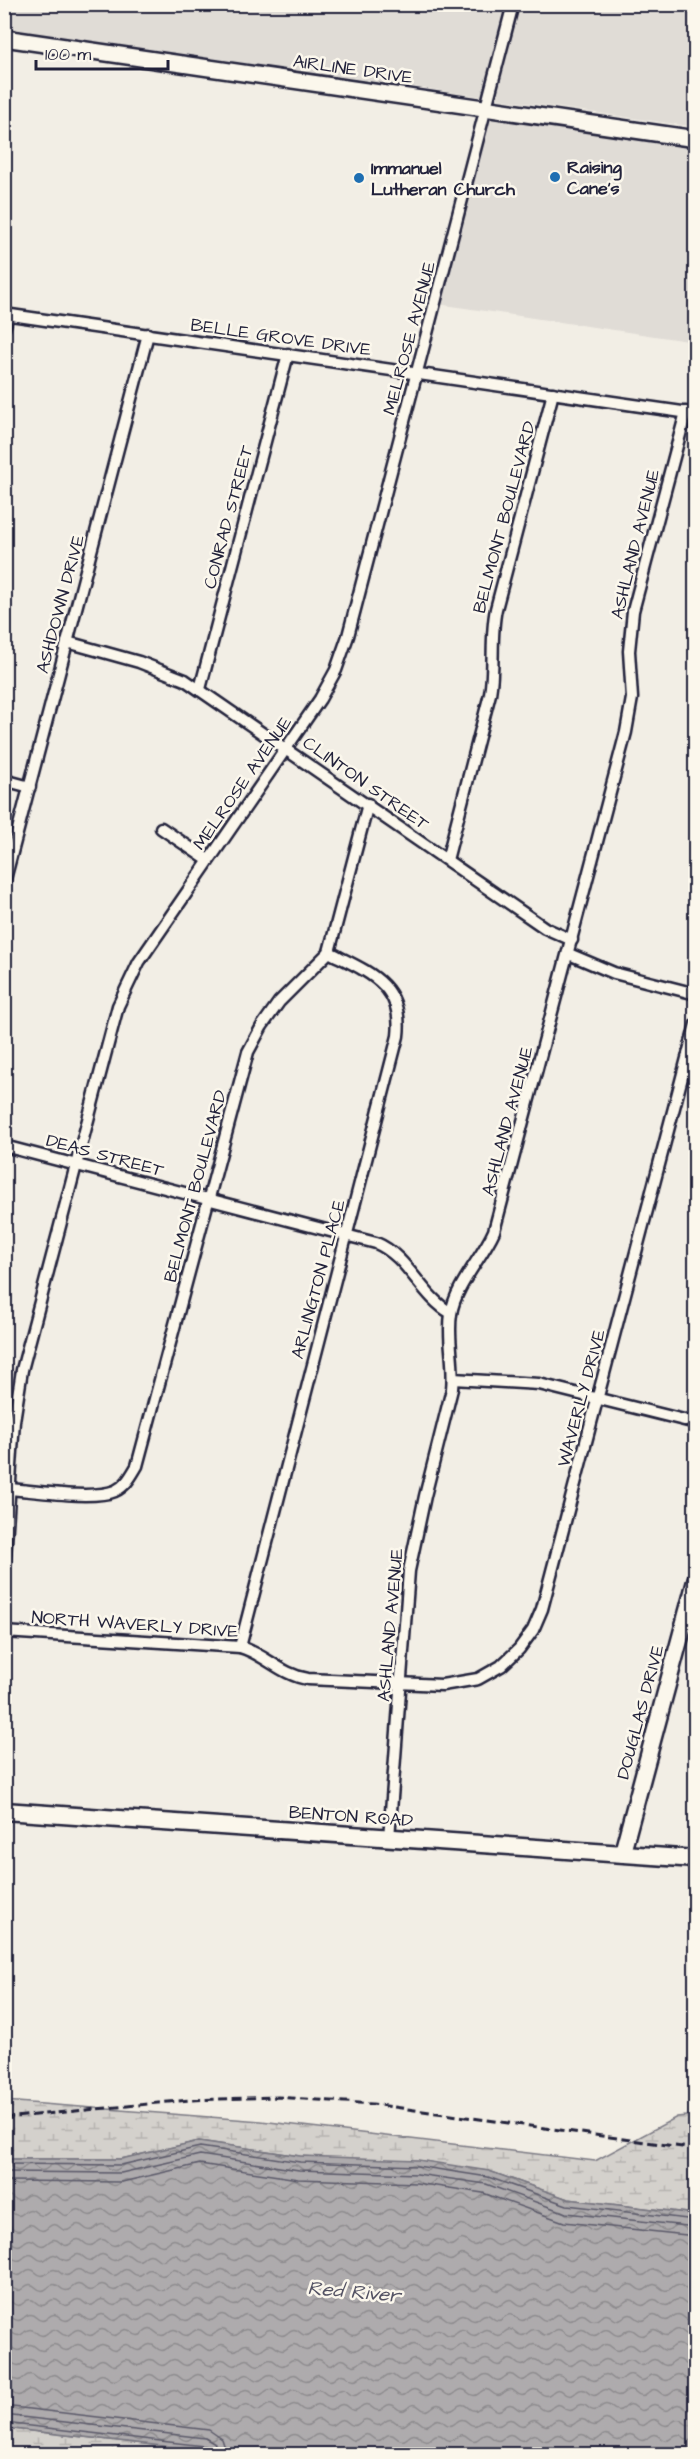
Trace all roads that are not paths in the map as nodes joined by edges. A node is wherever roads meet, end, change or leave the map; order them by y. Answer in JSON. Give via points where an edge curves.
{"nodes":[{"id":1,"x":513,"y":4,"type":"edge"},
{"id":2,"x":4,"y":38,"type":"edge"},
{"id":3,"x":486,"y":108,"type":"junction"},
{"id":4,"x":696,"y":139,"type":"edge"},
{"id":5,"x":6,"y":314,"type":"edge"},
{"id":6,"x":4,"y":329,"type":"edge"},
{"id":7,"x":148,"y":334,"type":"junction"},
{"id":8,"x":288,"y":354,"type":"junction"},
{"id":9,"x":417,"y":373,"type":"junction"},
{"id":10,"x":553,"y":393,"type":"junction"},
{"id":11,"x":691,"y":413,"type":"edge"},
{"id":12,"x":67,"y":642,"type":"junction"},
{"id":13,"x":200,"y":689,"type":"junction"},
{"id":14,"x":287,"y":748,"type":"junction"},
{"id":15,"x":4,"y":780,"type":"edge"},
{"id":16,"x":30,"y":787,"type":"junction"},
{"id":17,"x":368,"y":804,"type":"junction"},
{"id":18,"x":161,"y":828,"type":"dead end"},
{"id":19,"x":208,"y":860,"type":"junction"},
{"id":20,"x":447,"y":860,"type":"junction"},
{"id":21,"x":4,"y":883,"type":"edge"},
{"id":22,"x":572,"y":940,"type":"junction"},
{"id":23,"x":329,"y":952,"type":"junction"},
{"id":24,"x":568,"y":954,"type":"junction"},
{"id":25,"x":696,"y":994,"type":"edge"},
{"id":26,"x":696,"y":1024,"type":"edge"},
{"id":27,"x":4,"y":1146,"type":"edge"},
{"id":28,"x":77,"y":1164,"type":"junction"},
{"id":29,"x":209,"y":1200,"type":"junction"},
{"id":30,"x":347,"y":1236,"type":"junction"},
{"id":31,"x":451,"y":1312,"type":"junction"},
{"id":32,"x":453,"y":1379,"type":"junction"},
{"id":33,"x":598,"y":1397,"type":"junction"},
{"id":34,"x":696,"y":1423,"type":"edge"},
{"id":35,"x":10,"y":1489,"type":"junction"},
{"id":36,"x":4,"y":1573,"type":"edge"},
{"id":37,"x":696,"y":1579,"type":"edge"},
{"id":38,"x":4,"y":1632,"type":"edge"},
{"id":39,"x":240,"y":1647,"type":"junction"},
{"id":40,"x":400,"y":1683,"type":"junction"},
{"id":41,"x":4,"y":1811,"type":"edge"},
{"id":42,"x":389,"y":1838,"type":"junction"},
{"id":43,"x":622,"y":1854,"type":"junction"},
{"id":44,"x":696,"y":1858,"type":"edge"}],
"edges":[{"from":1,"to":3,"type":"street","name":"MELROSE AVENUE"},
{"from":2,"to":3,"type":"main road","name":"AIRLINE DRIVE"},
{"from":3,"to":4,"type":"main road","name":"AIRLINE DRIVE"},
{"from":3,"to":9,"type":"street","name":"MELROSE AVENUE"},
{"from":5,"to":6,"type":"street"},
{"from":5,"to":7,"type":"street","name":"BELLE GROVE DRIVE"},
{"from":7,"to":8,"type":"street","name":"BELLE GROVE DRIVE"},
{"from":7,"to":12,"type":"street","name":"ASHDOWN DRIVE"},
{"from":8,"to":9,"type":"street","name":"BELLE GROVE DRIVE"},
{"from":8,"to":13,"type":"street","name":"CONRAD STREET"},
{"from":9,"to":10,"type":"street","name":"BELLE GROVE DRIVE"},
{"from":9,"to":14,"type":"street","name":"MELROSE AVENUE","via":[[342,655],[320,699]]},
{"from":10,"to":11,"type":"street","name":"BELLE GROVE DRIVE"},
{"from":10,"to":20,"type":"street","name":"BELMONT BOULEVARD","via":[[496,609],[490,694]]},
{"from":11,"to":22,"type":"street","name":"ASHLAND AVENUE","via":[[633,611],[629,639],[632,708]]},
{"from":12,"to":13,"type":"street","name":"CLINTON STREET","via":[[164,670]]},
{"from":12,"to":16,"type":"street","name":"ASHDOWN DRIVE"},
{"from":13,"to":14,"type":"street","name":"CLINTON STREET"},
{"from":14,"to":17,"type":"street","name":"CLINTON STREET"},
{"from":14,"to":19,"type":"street","name":"MELROSE AVENUE"},
{"from":15,"to":16,"type":"street"},
{"from":16,"to":21,"type":"street","name":"ASHDOWN DRIVE"},
{"from":17,"to":20,"type":"street","name":"CLINTON STREET"},
{"from":17,"to":23,"type":"street"},
{"from":18,"to":19,"type":"street"},
{"from":19,"to":28,"type":"street","name":"MELROSE AVENUE","via":[[125,989]]},
{"from":20,"to":22,"type":"street","name":"CLINTON STREET","via":[[545,928]]},
{"from":22,"to":24,"type":"street","name":"ASHLAND AVENUE"},
{"from":23,"to":29,"type":"street","name":"BELMONT BOULEVARD","via":[[279,1002],[253,1042],[243,1065]]},
{"from":23,"to":30,"type":"street","name":"ARLINGTON PLACE","via":[[384,984],[399,1018],[396,1047]]},
{"from":24,"to":25,"type":"street","via":[[614,973]]},
{"from":24,"to":31,"type":"street","name":"ASHLAND AVENUE","via":[[496,1225],[480,1260],[457,1293]]},
{"from":26,"to":33,"type":"street","name":"WAVERLY DRIVE"},
{"from":27,"to":28,"type":"street","name":"DEAS STREET"},
{"from":28,"to":29,"type":"street","name":"DEAS STREET"},
{"from":28,"to":35,"type":"street","name":"MELROSE AVENUE","via":[[22,1370]]},
{"from":29,"to":30,"type":"street","name":"DEAS STREET"},
{"from":29,"to":35,"type":"street","name":"BELMONT BOULEVARD","via":[[144,1447],[131,1477],[117,1490],[98,1495]]},
{"from":30,"to":31,"type":"street","name":"DEAS STREET","via":[[389,1250],[437,1304]]},
{"from":30,"to":39,"type":"street","name":"ARLINGTON PLACE"},
{"from":31,"to":32,"type":"street","name":"ASHLAND AVENUE"},
{"from":32,"to":33,"type":"street","via":[[539,1384]]},
{"from":32,"to":40,"type":"street","name":"ASHLAND AVENUE","via":[[411,1557]]},
{"from":33,"to":34,"type":"street"},
{"from":33,"to":40,"type":"street","name":"WAVERLY DRIVE","via":[[542,1609],[527,1639],[501,1666],[478,1679],[442,1685]]},
{"from":35,"to":36,"type":"street","name":"MELROSE AVENUE"},
{"from":37,"to":43,"type":"main road","name":"DOUGLAS DRIVE"},
{"from":38,"to":39,"type":"street","name":"NORTH WAVERLY DRIVE"},
{"from":39,"to":40,"type":"street","name":"NORTH WAVERLY DRIVE","via":[[298,1677]]},
{"from":40,"to":42,"type":"street","name":"ASHLAND AVENUE"},
{"from":41,"to":42,"type":"main road","name":"BENTON ROAD"},
{"from":42,"to":43,"type":"main road","name":"BENTON ROAD"},
{"from":43,"to":44,"type":"main road","name":"BENTON ROAD"}]}
